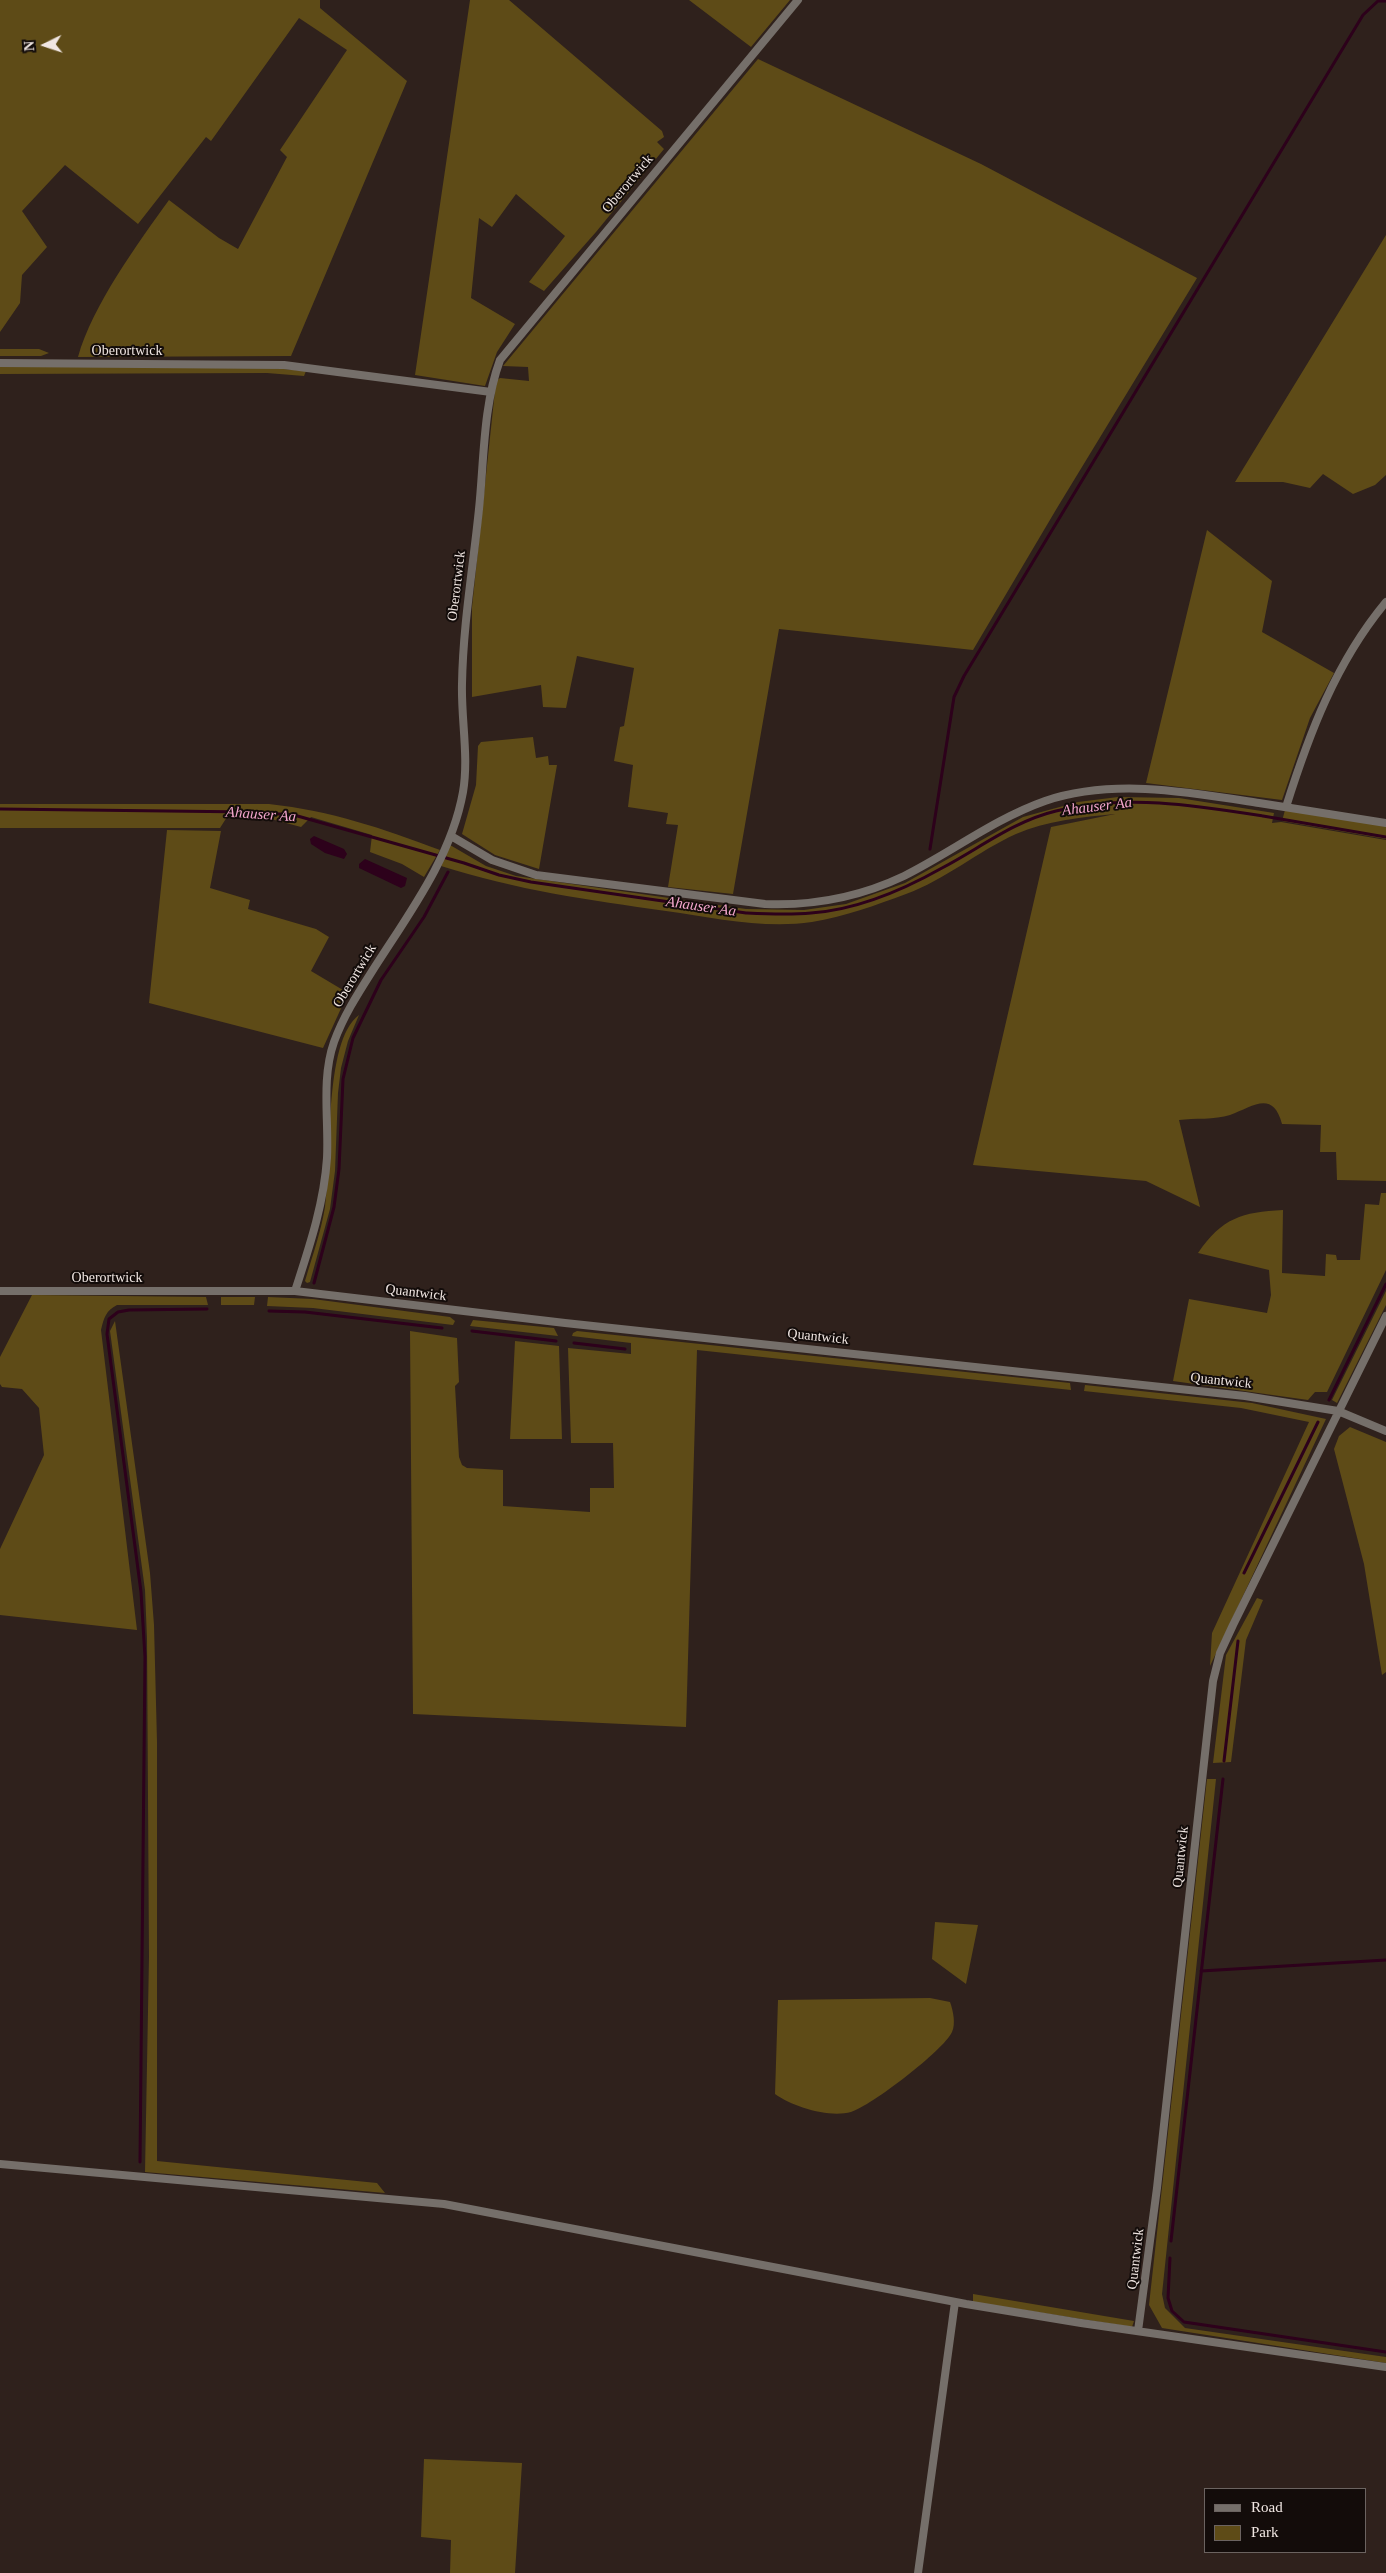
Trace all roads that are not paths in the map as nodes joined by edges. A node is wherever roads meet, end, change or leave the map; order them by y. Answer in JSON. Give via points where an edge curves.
{"nodes":[{"id":1,"x":798,"y":0,"type":"edge"},
{"id":2,"x":0,"y":364,"type":"edge"},
{"id":3,"x":491,"y":392,"type":"junction"},
{"id":4,"x":1386,"y":602,"type":"edge"},
{"id":5,"x":1286,"y":807,"type":"junction"},
{"id":6,"x":1386,"y":823,"type":"edge"},
{"id":7,"x":451,"y":836,"type":"junction"},
{"id":8,"x":0,"y":1291,"type":"edge"},
{"id":9,"x":295,"y":1291,"type":"junction"},
{"id":10,"x":1386,"y":1316,"type":"edge"},
{"id":11,"x":1338,"y":1412,"type":"junction"},
{"id":12,"x":1386,"y":1431,"type":"edge"},
{"id":13,"x":0,"y":2164,"type":"edge"},
{"id":14,"x":955,"y":2302,"type":"junction"},
{"id":15,"x":1138,"y":2331,"type":"junction"},
{"id":16,"x":1386,"y":2367,"type":"edge"},
{"id":17,"x":918,"y":2573,"type":"edge"}],
"edges":[{"from":1,"to":3,"type":"street","name":"Oberortwick","via":[[506,351]]},
{"from":2,"to":3,"type":"street","name":"Oberortwick","via":[[284,365]]},
{"from":3,"to":7,"type":"street","name":"Oberortwick","via":[[465,620],[462,688],[464,789]]},
{"from":4,"to":5,"type":"street","via":[[1362,631],[1338,672],[1306,747]]},
{"from":5,"to":6,"type":"street"},
{"from":5,"to":7,"type":"street","via":[[1160,789],[1068,795],[999,821],[878,887],[837,899],[789,905],[536,875],[492,860]]},
{"from":7,"to":9,"type":"street","name":"Oberortwick","via":[[437,866],[356,998],[333,1045],[328,1071],[327,1159],[321,1203]]},
{"from":8,"to":9,"type":"street","name":"Oberortwick"},
{"from":9,"to":11,"type":"street","name":"Quantwick","via":[[1246,1396]]},
{"from":10,"to":11,"type":"street","name":"Quantwick"},
{"from":11,"to":12,"type":"street","name":"Quantwick"},
{"from":11,"to":15,"type":"street","name":"Quantwick","via":[[1233,1625],[1220,1653],[1213,1681]]},
{"from":13,"to":14,"type":"street","via":[[444,2204]]},
{"from":14,"to":15,"type":"street"},
{"from":14,"to":17,"type":"street"},
{"from":15,"to":16,"type":"street"}]}
